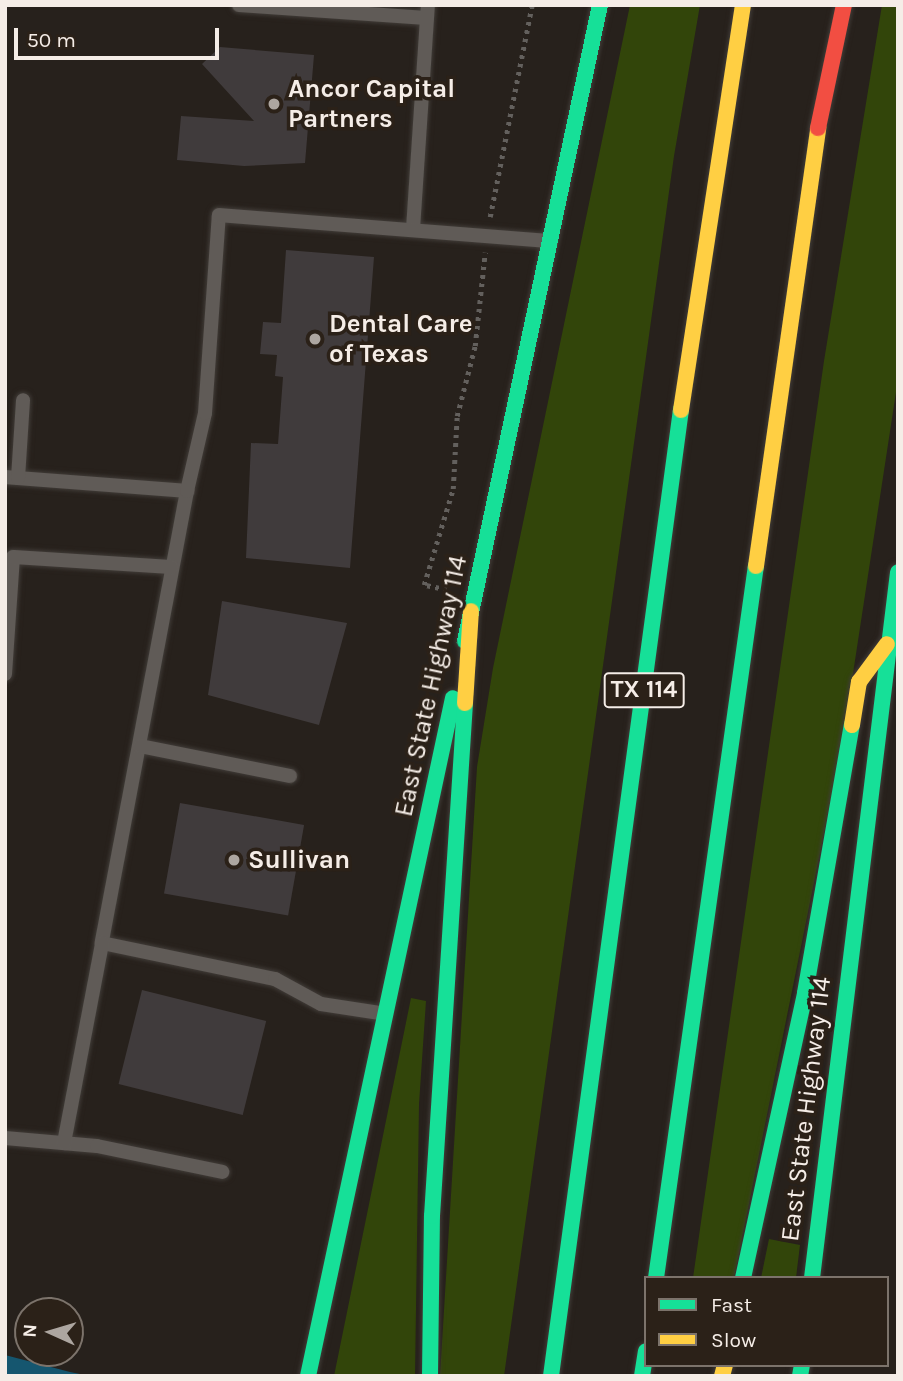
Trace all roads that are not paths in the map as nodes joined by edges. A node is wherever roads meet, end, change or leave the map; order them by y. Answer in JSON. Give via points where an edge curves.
{"nodes":[{"id":1,"x":239,"y":5,"type":"edge"},
{"id":2,"x":600,"y":5,"type":"edge"},
{"id":3,"x":743,"y":5,"type":"edge"},
{"id":4,"x":844,"y":5,"type":"edge"},
{"id":5,"x":259,"y":6,"type":"edge"},
{"id":6,"x":427,"y":12,"type":"edge"},
{"id":7,"x":413,"y":229,"type":"junction"},
{"id":8,"x":552,"y":241,"type":"junction"},
{"id":9,"x":23,"y":400,"type":"dead end"},
{"id":10,"x":12,"y":477,"type":"edge"},
{"id":11,"x":187,"y":491,"type":"junction"},
{"id":12,"x":172,"y":568,"type":"junction"},
{"id":13,"x":898,"y":572,"type":"edge"},
{"id":14,"x":473,"y":603,"type":"junction"},
{"id":15,"x":887,"y":644,"type":"junction"},
{"id":16,"x":5,"y":674,"type":"edge"},
{"id":17,"x":140,"y":746,"type":"junction"},
{"id":18,"x":290,"y":776,"type":"dead end"},
{"id":19,"x":102,"y":943,"type":"junction"},
{"id":20,"x":387,"y":1014,"type":"junction"},
{"id":21,"x":5,"y":1138,"type":"edge"},
{"id":22,"x":64,"y":1143,"type":"junction"},
{"id":23,"x":222,"y":1172,"type":"dead end"},
{"id":24,"x":656,"y":1276,"type":"edge"},
{"id":25,"x":743,"y":1276,"type":"edge"},
{"id":26,"x":811,"y":1276,"type":"edge"},
{"id":27,"x":308,"y":1376,"type":"edge"},
{"id":28,"x":430,"y":1376,"type":"edge"},
{"id":29,"x":551,"y":1376,"type":"edge"}],
"edges":[{"from":1,"to":5,"type":"lane"},
{"from":2,"to":8,"type":"main road","name":"East State Highway 114"},
{"from":3,"to":29,"type":"main road","number":"TX 114","via":[[699,279]]},
{"from":4,"to":24,"type":"main road","via":[[817,132]]},
{"from":5,"to":6,"type":"lane"},
{"from":6,"to":7,"type":"lane"},
{"from":7,"to":8,"type":"lane"},
{"from":7,"to":11,"type":"lane","via":[[219,215],[205,413]]},
{"from":8,"to":14,"type":"main road","name":"East State Highway 114"},
{"from":9,"to":10,"type":"lane"},
{"from":10,"to":11,"type":"lane"},
{"from":11,"to":12,"type":"lane"},
{"from":12,"to":16,"type":"lane","via":[[13,558]]},
{"from":12,"to":17,"type":"lane"},
{"from":13,"to":15,"type":"main road","name":"East State Highway 114"},
{"from":14,"to":20,"type":"main road","name":"East State Highway 114"},
{"from":14,"to":28,"type":"main road","via":[[432,1216]]},
{"from":15,"to":25,"type":"main road","via":[[859,682],[805,993]]},
{"from":15,"to":26,"type":"main road","name":"East State Highway 114"},
{"from":17,"to":18,"type":"lane"},
{"from":17,"to":19,"type":"lane"},
{"from":19,"to":20,"type":"lane","via":[[275,979],[321,1004]]},
{"from":19,"to":22,"type":"lane"},
{"from":20,"to":27,"type":"main road","name":"East State Highway 114"},
{"from":21,"to":22,"type":"lane"},
{"from":22,"to":23,"type":"lane"}]}
